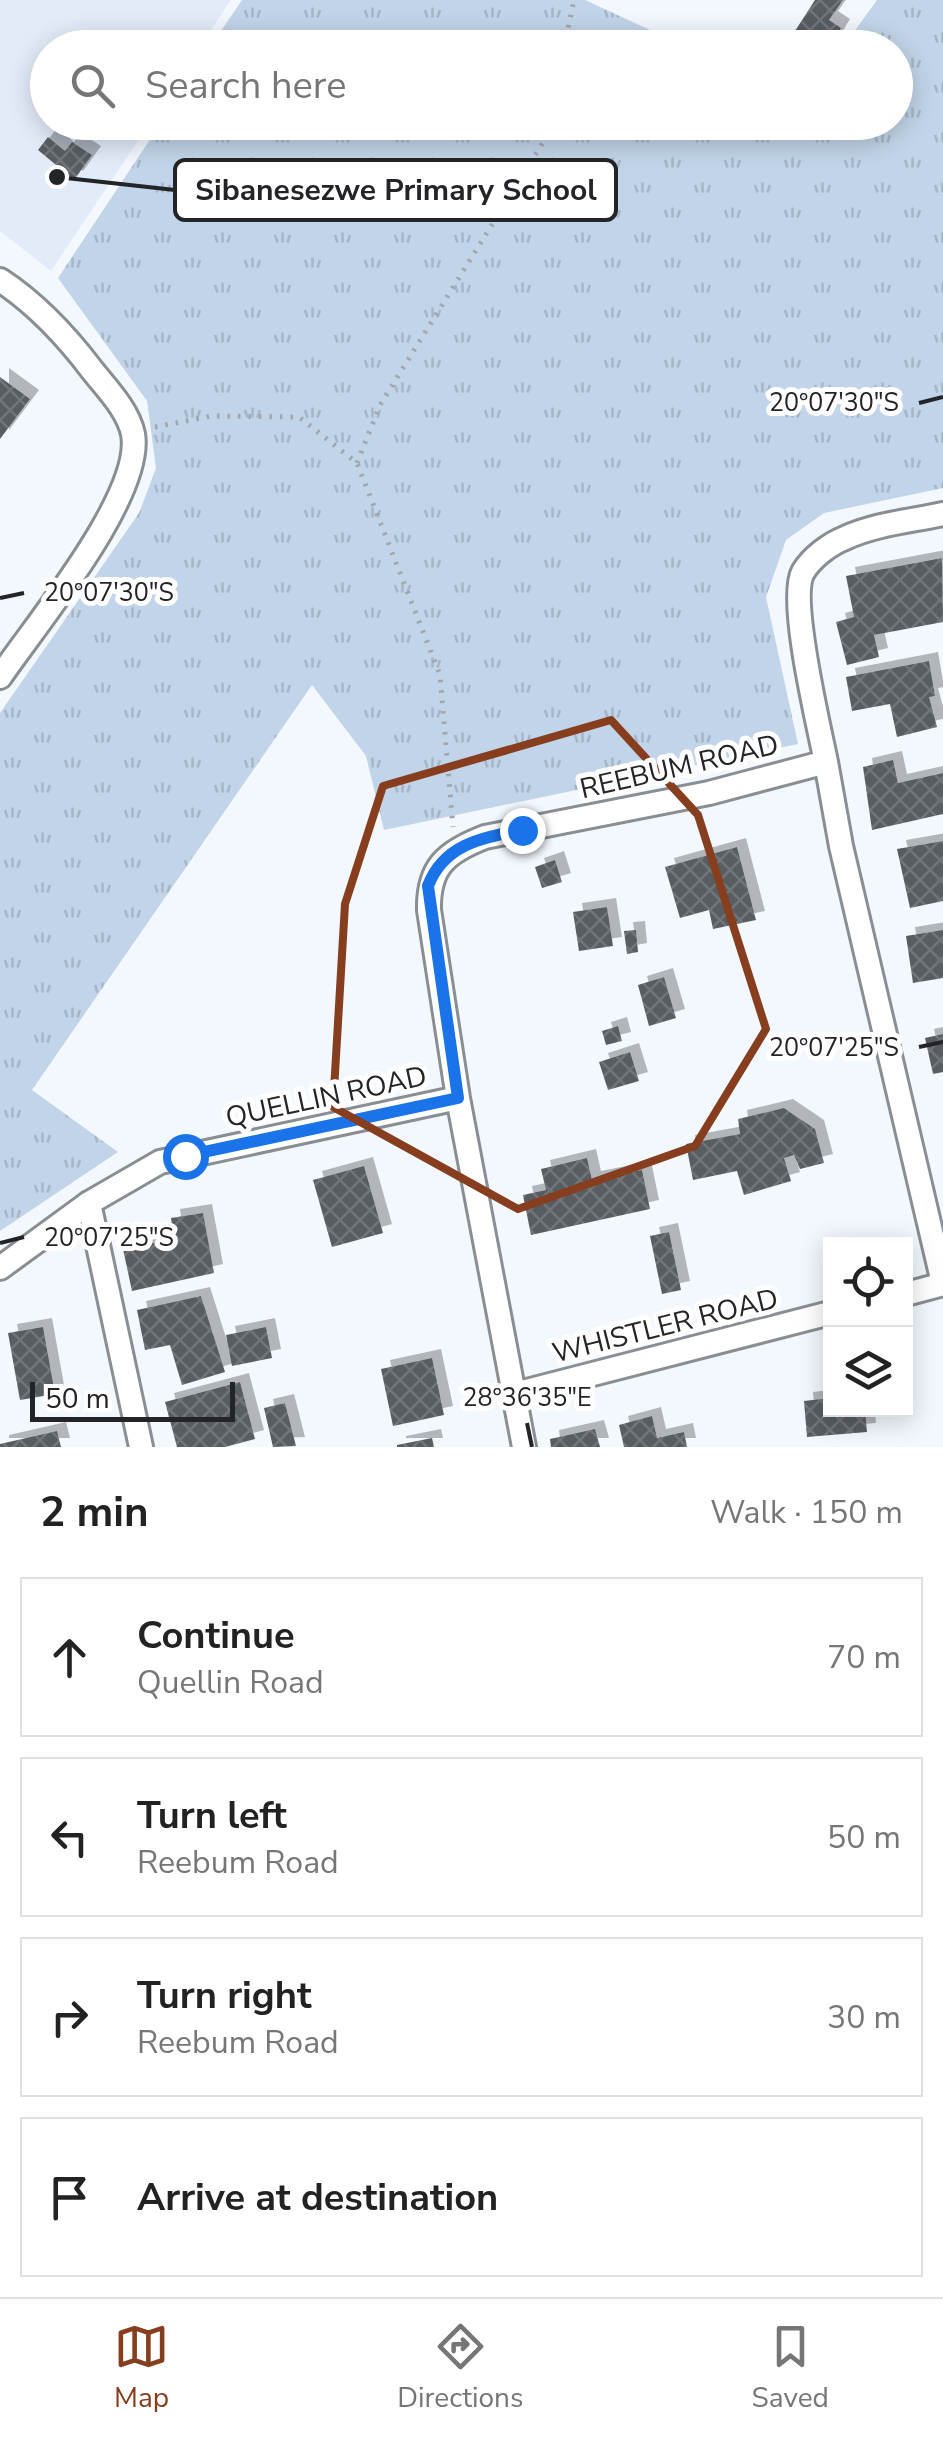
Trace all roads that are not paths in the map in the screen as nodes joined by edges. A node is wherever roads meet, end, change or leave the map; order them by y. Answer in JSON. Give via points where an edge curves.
{"nodes":[{"id":1,"x":0,"y":280,"type":"edge"},
{"id":2,"x":943,"y":514,"type":"edge"},
{"id":3,"x":0,"y":677,"type":"edge"},
{"id":4,"x":826,"y":762,"type":"junction"},
{"id":5,"x":458,"y":1098,"type":"junction"},
{"id":6,"x":89,"y":1203,"type":"junction"},
{"id":7,"x":0,"y":1268,"type":"edge"},
{"id":8,"x":943,"y":1284,"type":"edge"},
{"id":9,"x":913,"y":1292,"type":"edge"},
{"id":10,"x":823,"y":1315,"type":"edge"},
{"id":11,"x":515,"y":1394,"type":"junction"},
{"id":12,"x":141,"y":1447,"type":"edge"},
{"id":13,"x":524,"y":1447,"type":"edge"}],
"edges":[{"from":1,"to":3,"type":"street","via":[[73,345],[122,408],[133,431],[134,458],[116,507]]},
{"from":2,"to":4,"type":"street","via":[[843,538],[802,573],[804,646]]},
{"from":4,"to":5,"type":"street","name":"REEBUM ROAD","via":[[455,848],[435,868],[428,910]]},
{"from":4,"to":8,"type":"street"},
{"from":5,"to":6,"type":"street","name":"QUELLIN ROAD","via":[[160,1162]]},
{"from":5,"to":11,"type":"street"},
{"from":6,"to":7,"type":"street","name":"QUELLIN ROAD"},
{"from":6,"to":12,"type":"street"},
{"from":8,"to":9,"type":"street"},
{"from":10,"to":11,"type":"street","name":"WHISTLER ROAD"},
{"from":11,"to":13,"type":"street"}]}
